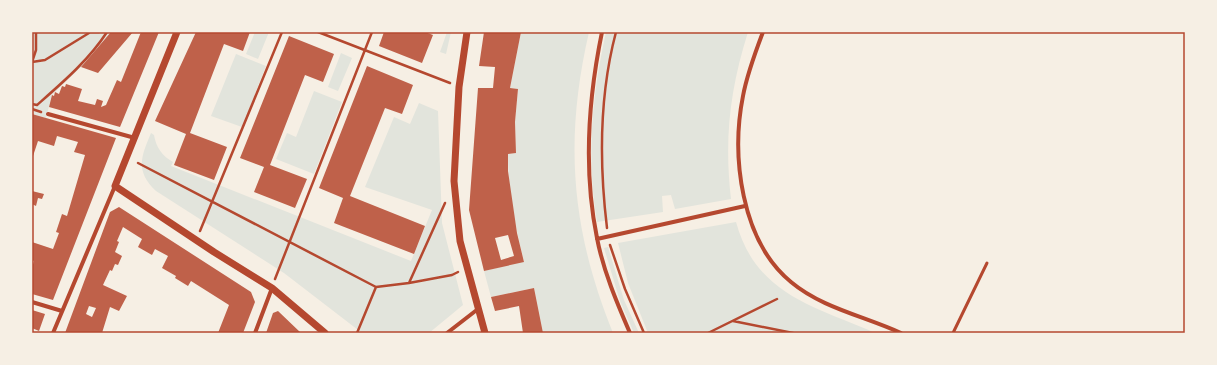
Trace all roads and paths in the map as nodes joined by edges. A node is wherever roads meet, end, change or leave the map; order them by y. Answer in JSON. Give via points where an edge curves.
{"nodes":[{"id":1,"x":36,"y":32,"type":"edge"},
{"id":2,"x":88,"y":32,"type":"edge"},
{"id":3,"x":99,"y":32,"type":"edge"},
{"id":4,"x":107,"y":32,"type":"edge"},
{"id":5,"x":177,"y":32,"type":"edge"},
{"id":6,"x":282,"y":32,"type":"edge"},
{"id":7,"x":318,"y":32,"type":"edge"},
{"id":8,"x":372,"y":32,"type":"edge"},
{"id":9,"x":466,"y":32,"type":"edge"},
{"id":10,"x":602,"y":32,"type":"edge"},
{"id":11,"x":616,"y":32,"type":"edge"},
{"id":12,"x":763,"y":32,"type":"edge"},
{"id":13,"x":365,"y":50,"type":"junction"},
{"id":14,"x":32,"y":62,"type":"edge"},
{"id":15,"x":459,"y":87,"type":"junction"},
{"id":16,"x":32,"y":104,"type":"edge"},
{"id":17,"x":48,"y":114,"type":"dead end"},
{"id":18,"x":135,"y":138,"type":"junction"},
{"id":19,"x":138,"y":163,"type":"dead end"},
{"id":20,"x":114,"y":186,"type":"junction"},
{"id":21,"x":446,"y":201,"type":"dead end"},
{"id":22,"x":212,"y":203,"type":"junction"},
{"id":23,"x":745,"y":206,"type":"junction"},
{"id":24,"x":608,"y":237,"type":"junction"},
{"id":25,"x":597,"y":239,"type":"junction"},
{"id":26,"x":196,"y":241,"type":"junction"},
{"id":27,"x":289,"y":242,"type":"junction"},
{"id":28,"x":987,"y":263,"type":"dead end"},
{"id":29,"x":467,"y":268,"type":"junction"},
{"id":30,"x":409,"y":283,"type":"junction"},
{"id":31,"x":376,"y":287,"type":"junction"},
{"id":32,"x":272,"y":288,"type":"junction"},
{"id":33,"x":777,"y":299,"type":"dead end"},
{"id":34,"x":32,"y":302,"type":"edge"},
{"id":35,"x":478,"y":309,"type":"junction"},
{"id":36,"x":62,"y":311,"type":"junction"},
{"id":37,"x":732,"y":321,"type":"junction"},
{"id":38,"x":53,"y":333,"type":"edge"},
{"id":39,"x":255,"y":333,"type":"edge"},
{"id":40,"x":325,"y":333,"type":"edge"},
{"id":41,"x":357,"y":333,"type":"edge"},
{"id":42,"x":447,"y":333,"type":"edge"},
{"id":43,"x":485,"y":333,"type":"edge"},
{"id":44,"x":630,"y":333,"type":"edge"},
{"id":45,"x":644,"y":333,"type":"edge"},
{"id":46,"x":708,"y":333,"type":"edge"},
{"id":47,"x":793,"y":333,"type":"edge"},
{"id":48,"x":900,"y":333,"type":"edge"},
{"id":49,"x":953,"y":333,"type":"edge"}],
"edges":[{"from":1,"to":14,"type":"path","via":[[36,50]]},
{"from":2,"to":3,"type":"path"},
{"from":2,"to":14,"type":"path","via":[[80,40],[45,60]]},
{"from":4,"to":16,"type":"path","via":[[64,82],[37,105]]},
{"from":5,"to":18,"type":"street"},
{"from":6,"to":22,"type":"path"},
{"from":7,"to":13,"type":"path"},
{"from":8,"to":13,"type":"path"},
{"from":9,"to":15,"type":"street"},
{"from":10,"to":25,"type":"street","via":[[589,112],[589,192]]},
{"from":11,"to":24,"type":"path","via":[[607,72],[601,142]]},
{"from":12,"to":23,"type":"street","via":[[748,75],[740,119],[740,154]]},
{"from":13,"to":15,"type":"path"},
{"from":13,"to":27,"type":"path"},
{"from":15,"to":29,"type":"street","via":[[454,181],[460,241]]},
{"from":17,"to":18,"type":"street"},
{"from":18,"to":20,"type":"street"},
{"from":19,"to":22,"type":"path"},
{"from":20,"to":26,"type":"street"},
{"from":20,"to":36,"type":"street"},
{"from":21,"to":30,"type":"path"},
{"from":22,"to":26,"type":"path"},
{"from":22,"to":27,"type":"path"},
{"from":23,"to":24,"type":"street"},
{"from":23,"to":48,"type":"street","via":[[760,245],[790,282],[829,305],[873,320]]},
{"from":24,"to":25,"type":"street"},
{"from":24,"to":45,"type":"path","via":[[625,289]]},
{"from":25,"to":44,"type":"street"},
{"from":26,"to":32,"type":"street"},
{"from":27,"to":31,"type":"path"},
{"from":27,"to":32,"type":"path"},
{"from":28,"to":49,"type":"lane"},
{"from":29,"to":30,"type":"path","via":[[452,275]]},
{"from":29,"to":35,"type":"street"},
{"from":30,"to":31,"type":"path"},
{"from":31,"to":41,"type":"path"},
{"from":32,"to":39,"type":"street"},
{"from":32,"to":40,"type":"street"},
{"from":33,"to":37,"type":"path"},
{"from":34,"to":36,"type":"street"},
{"from":35,"to":42,"type":"street"},
{"from":35,"to":43,"type":"street"},
{"from":36,"to":38,"type":"street"},
{"from":37,"to":46,"type":"path"},
{"from":37,"to":47,"type":"path"}]}
